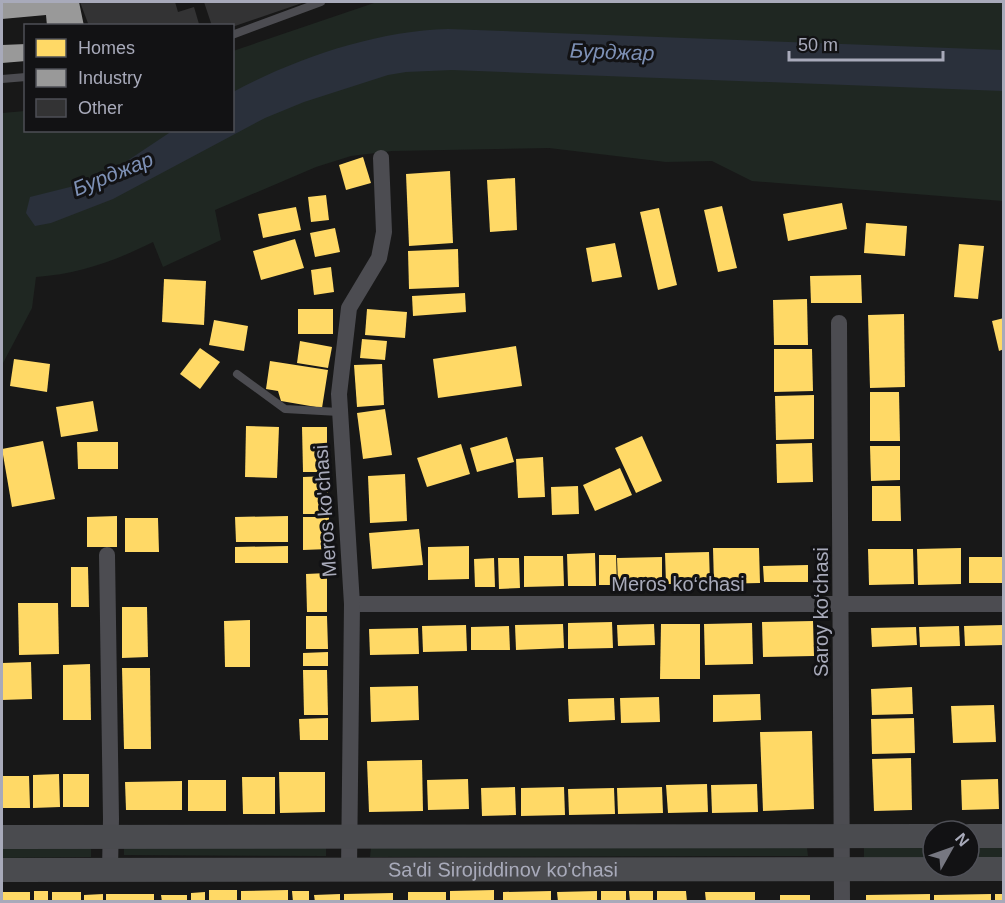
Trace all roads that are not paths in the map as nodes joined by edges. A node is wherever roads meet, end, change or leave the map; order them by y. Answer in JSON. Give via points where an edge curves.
{"nodes":[{"id":1,"x":321,"y":2,"type":"edge"},
{"id":2,"x":234,"y":34,"type":"edge"},
{"id":3,"x":24,"y":77,"type":"edge"},
{"id":4,"x":2,"y":79,"type":"edge"},
{"id":5,"x":381,"y":158,"type":"dead end"},
{"id":6,"x":839,"y":323,"type":"dead end"},
{"id":7,"x":237,"y":374,"type":"dead end"},
{"id":8,"x":339,"y":412,"type":"junction"},
{"id":9,"x":107,"y":555,"type":"dead end"},
{"id":10,"x":352,"y":604,"type":"junction"},
{"id":11,"x":1004,"y":604,"type":"edge"},
{"id":12,"x":842,"y":605,"type":"junction"},
{"id":13,"x":842,"y":836,"type":"junction"},
{"id":14,"x":921,"y":836,"type":"edge"},
{"id":15,"x":981,"y":836,"type":"edge"},
{"id":16,"x":1004,"y":836,"type":"edge"},
{"id":17,"x":2,"y":837,"type":"edge"},
{"id":18,"x":110,"y":837,"type":"junction"},
{"id":19,"x":349,"y":837,"type":"junction"},
{"id":20,"x":842,"y":869,"type":"junction"},
{"id":21,"x":1004,"y":869,"type":"edge"},
{"id":22,"x":2,"y":870,"type":"edge"},
{"id":23,"x":110,"y":870,"type":"junction"},
{"id":24,"x":349,"y":870,"type":"junction"},
{"id":25,"x":842,"y":902,"type":"edge"}],
"edges":[{"from":1,"to":2,"type":"lane"},
{"from":3,"to":4,"type":"lane"},
{"from":5,"to":8,"type":"street","name":"Meros ko'chasi","via":[[384,232],[379,258],[350,308]]},
{"from":6,"to":12,"type":"street","name":"Saroy ko‘chasi"},
{"from":7,"to":8,"type":"lane","via":[[285,409]]},
{"from":8,"to":10,"type":"street","name":"Meros ko'chasi"},
{"from":9,"to":18,"type":"street"},
{"from":10,"to":12,"type":"street","name":"Meros ko‘chasi"},
{"from":10,"to":19,"type":"street","name":"Meros ko'chasi"},
{"from":11,"to":12,"type":"street","name":"Meros ko‘chasi"},
{"from":12,"to":13,"type":"street","name":"Saroy ko‘chasi"},
{"from":13,"to":14,"type":"street","name":"Sa'di Sirojiddinov ko'chasi"},
{"from":13,"to":19,"type":"street","name":"Sa'di Sirojiddinov ko'chasi"},
{"from":13,"to":20,"type":"street","name":"Saroy ko‘chasi"},
{"from":15,"to":16,"type":"street"},
{"from":17,"to":18,"type":"street","name":"Sa'di Sirojiddinov ko'chasi"},
{"from":18,"to":19,"type":"street","name":"Sa'di Sirojiddinov ko'chasi"},
{"from":18,"to":23,"type":"street"},
{"from":19,"to":24,"type":"street","name":"Meros ko'chasi"},
{"from":20,"to":21,"type":"street","name":"Sa'di Sirojiddinov ko'chasi"},
{"from":20,"to":24,"type":"street","name":"Sa'di Sirojiddinov ko'chasi"},
{"from":20,"to":25,"type":"street","name":"Saroy ko‘chasi"},
{"from":22,"to":23,"type":"street","name":"Sa'di Sirojiddinov ko'chasi"},
{"from":23,"to":24,"type":"street","name":"Sa'di Sirojiddinov ko'chasi"}]}
